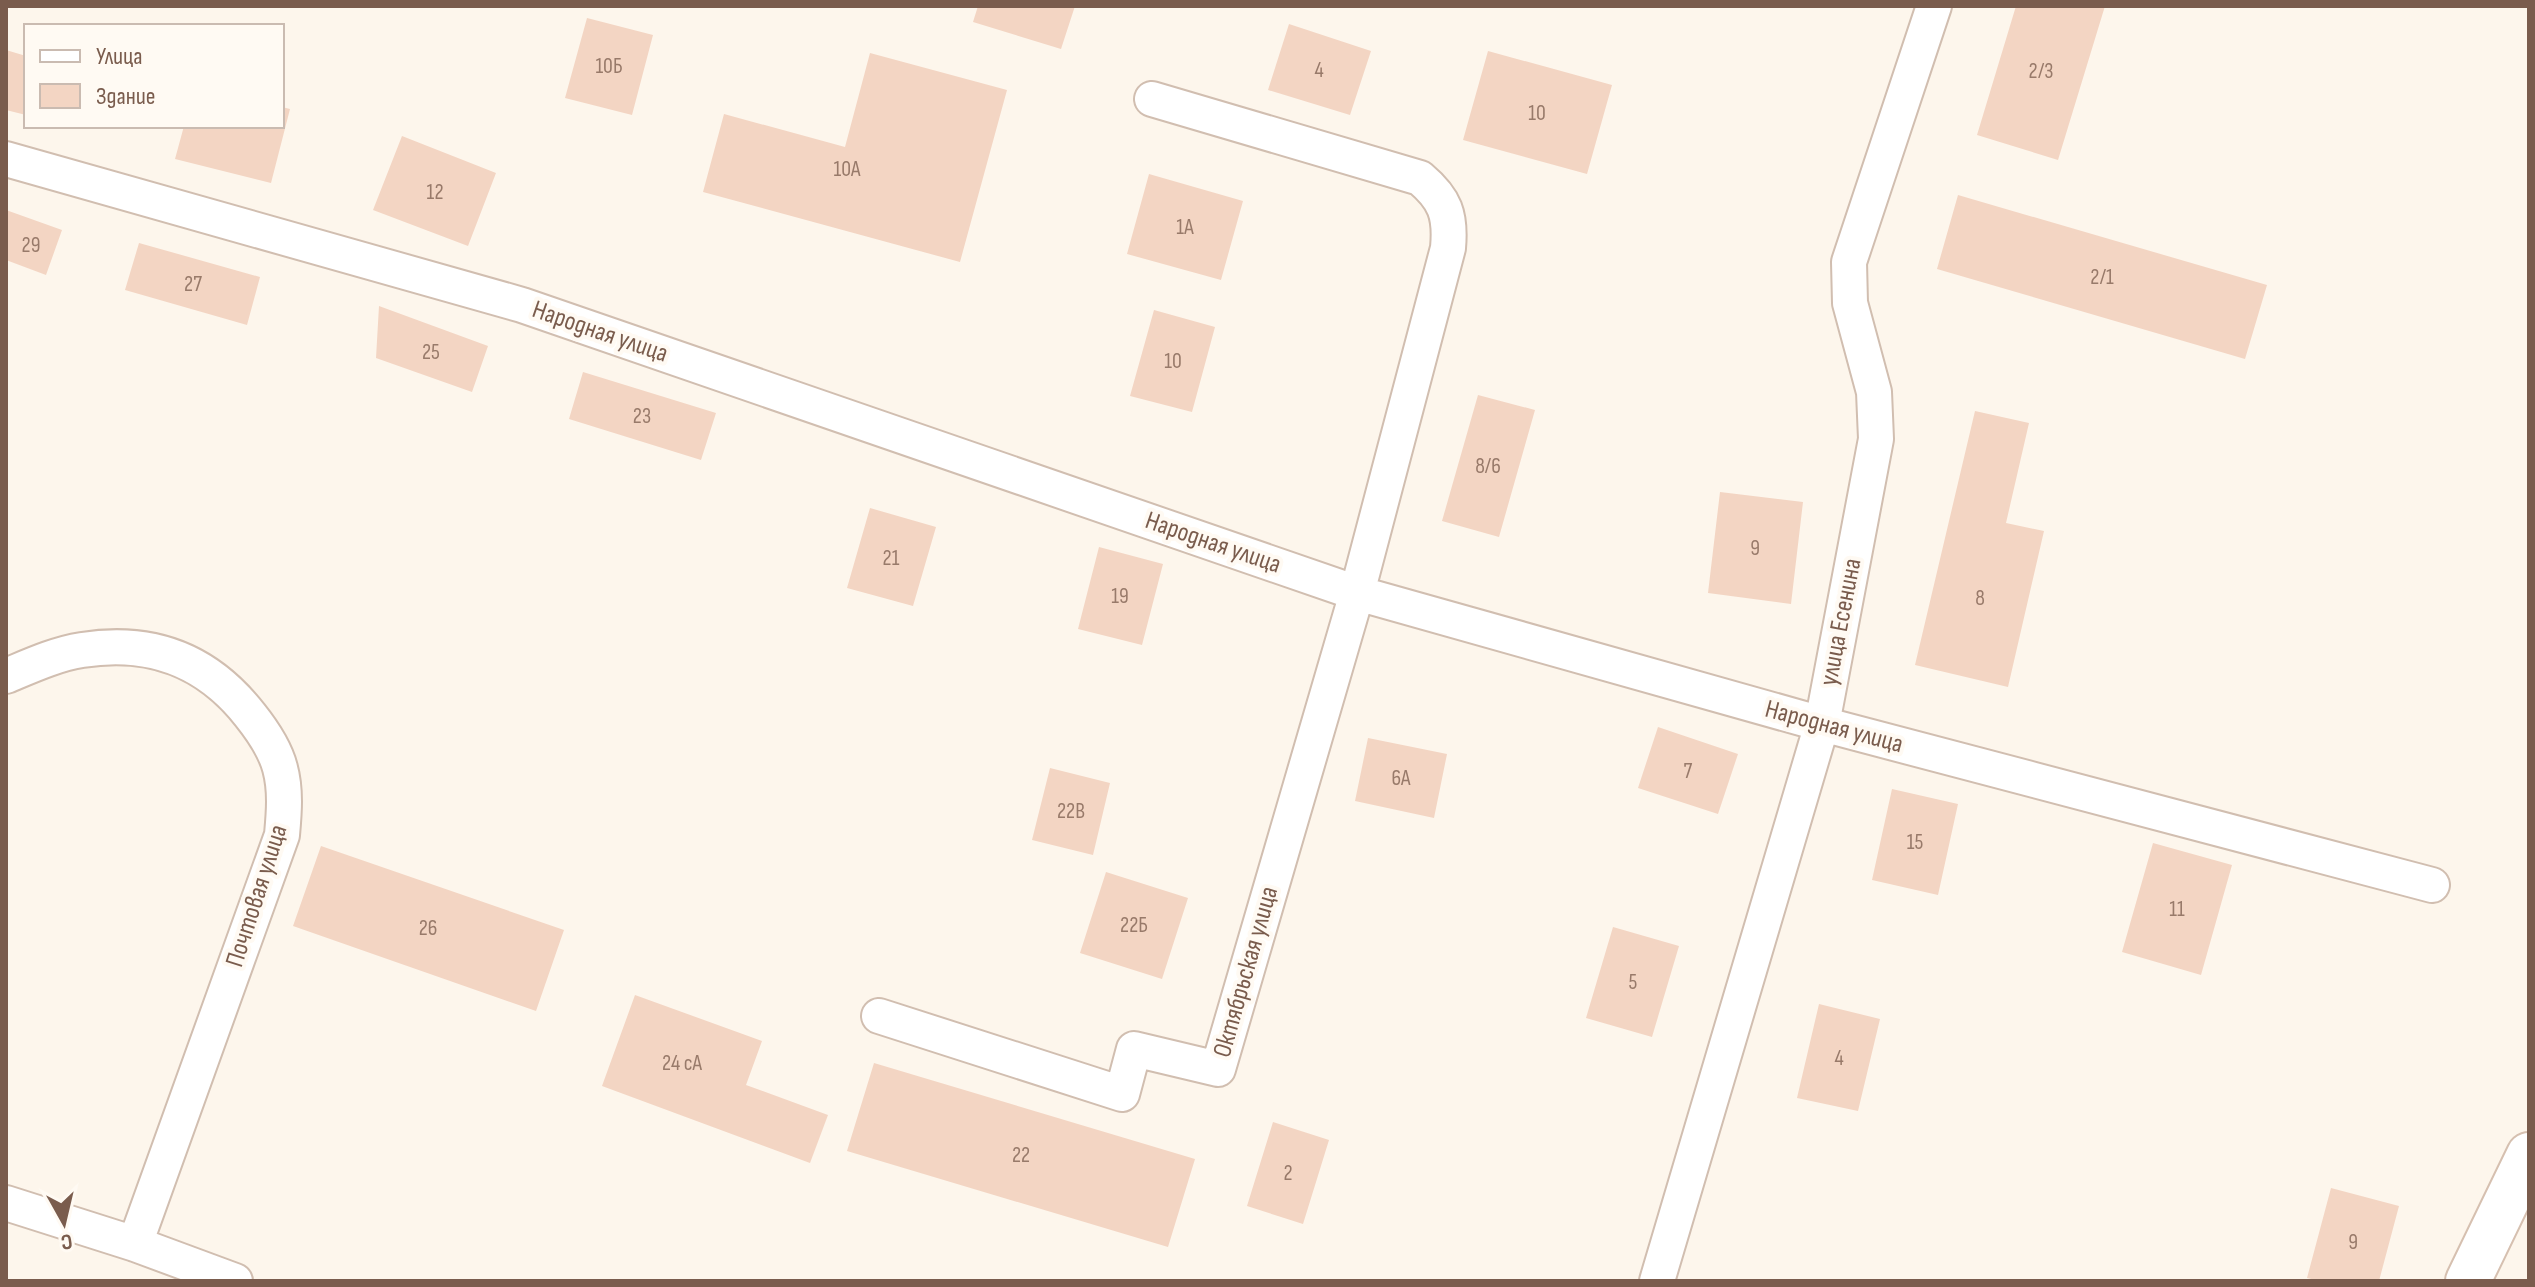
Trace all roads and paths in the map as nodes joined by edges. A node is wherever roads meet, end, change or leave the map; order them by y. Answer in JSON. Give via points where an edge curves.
{"nodes":[{"id":1,"x":1934,"y":6,"type":"edge"},
{"id":2,"x":1152,"y":99,"type":"dead end"},
{"id":3,"x":6,"y":159,"type":"edge"},
{"id":4,"x":1357,"y":593,"type":"junction"},
{"id":5,"x":6,"y":676,"type":"edge"},
{"id":6,"x":1822,"y":724,"type":"junction"},
{"id":7,"x":2432,"y":885,"type":"dead end"},
{"id":8,"x":879,"y":1016,"type":"dead end"},
{"id":9,"x":2529,"y":1155,"type":"edge"},
{"id":10,"x":6,"y":1203,"type":"edge"},
{"id":11,"x":135,"y":1244,"type":"junction"},
{"id":12,"x":235,"y":1281,"type":"edge"},
{"id":13,"x":1657,"y":1281,"type":"edge"},
{"id":14,"x":2468,"y":1281,"type":"edge"}],
"edges":[{"from":1,"to":6,"type":"street","name":"улица Есенина","via":[[1849,262],[1850,303],[1874,392],[1876,439]]},
{"from":2,"to":4,"type":"street","via":[[1420,178],[1436,191],[1445,209],[1448,248]]},
{"from":3,"to":4,"type":"street","name":"Народная улица","via":[[522,305]]},
{"from":4,"to":6,"type":"street","name":"Народная улица"},
{"from":4,"to":8,"type":"street","name":"Октябрьская улица","via":[[1218,1069],[1134,1049],[1122,1094]]},
{"from":5,"to":11,"type":"street","name":"Почтовая улица","via":[[81,650],[151,650],[182,659],[234,695],[263,731],[280,767],[282,835]]},
{"from":6,"to":7,"type":"street","name":"Народная улица"},
{"from":6,"to":13,"type":"street","name":"улица Есенина"},
{"from":9,"to":14,"type":"street"},
{"from":10,"to":11,"type":"street"},
{"from":11,"to":12,"type":"street"}]}
